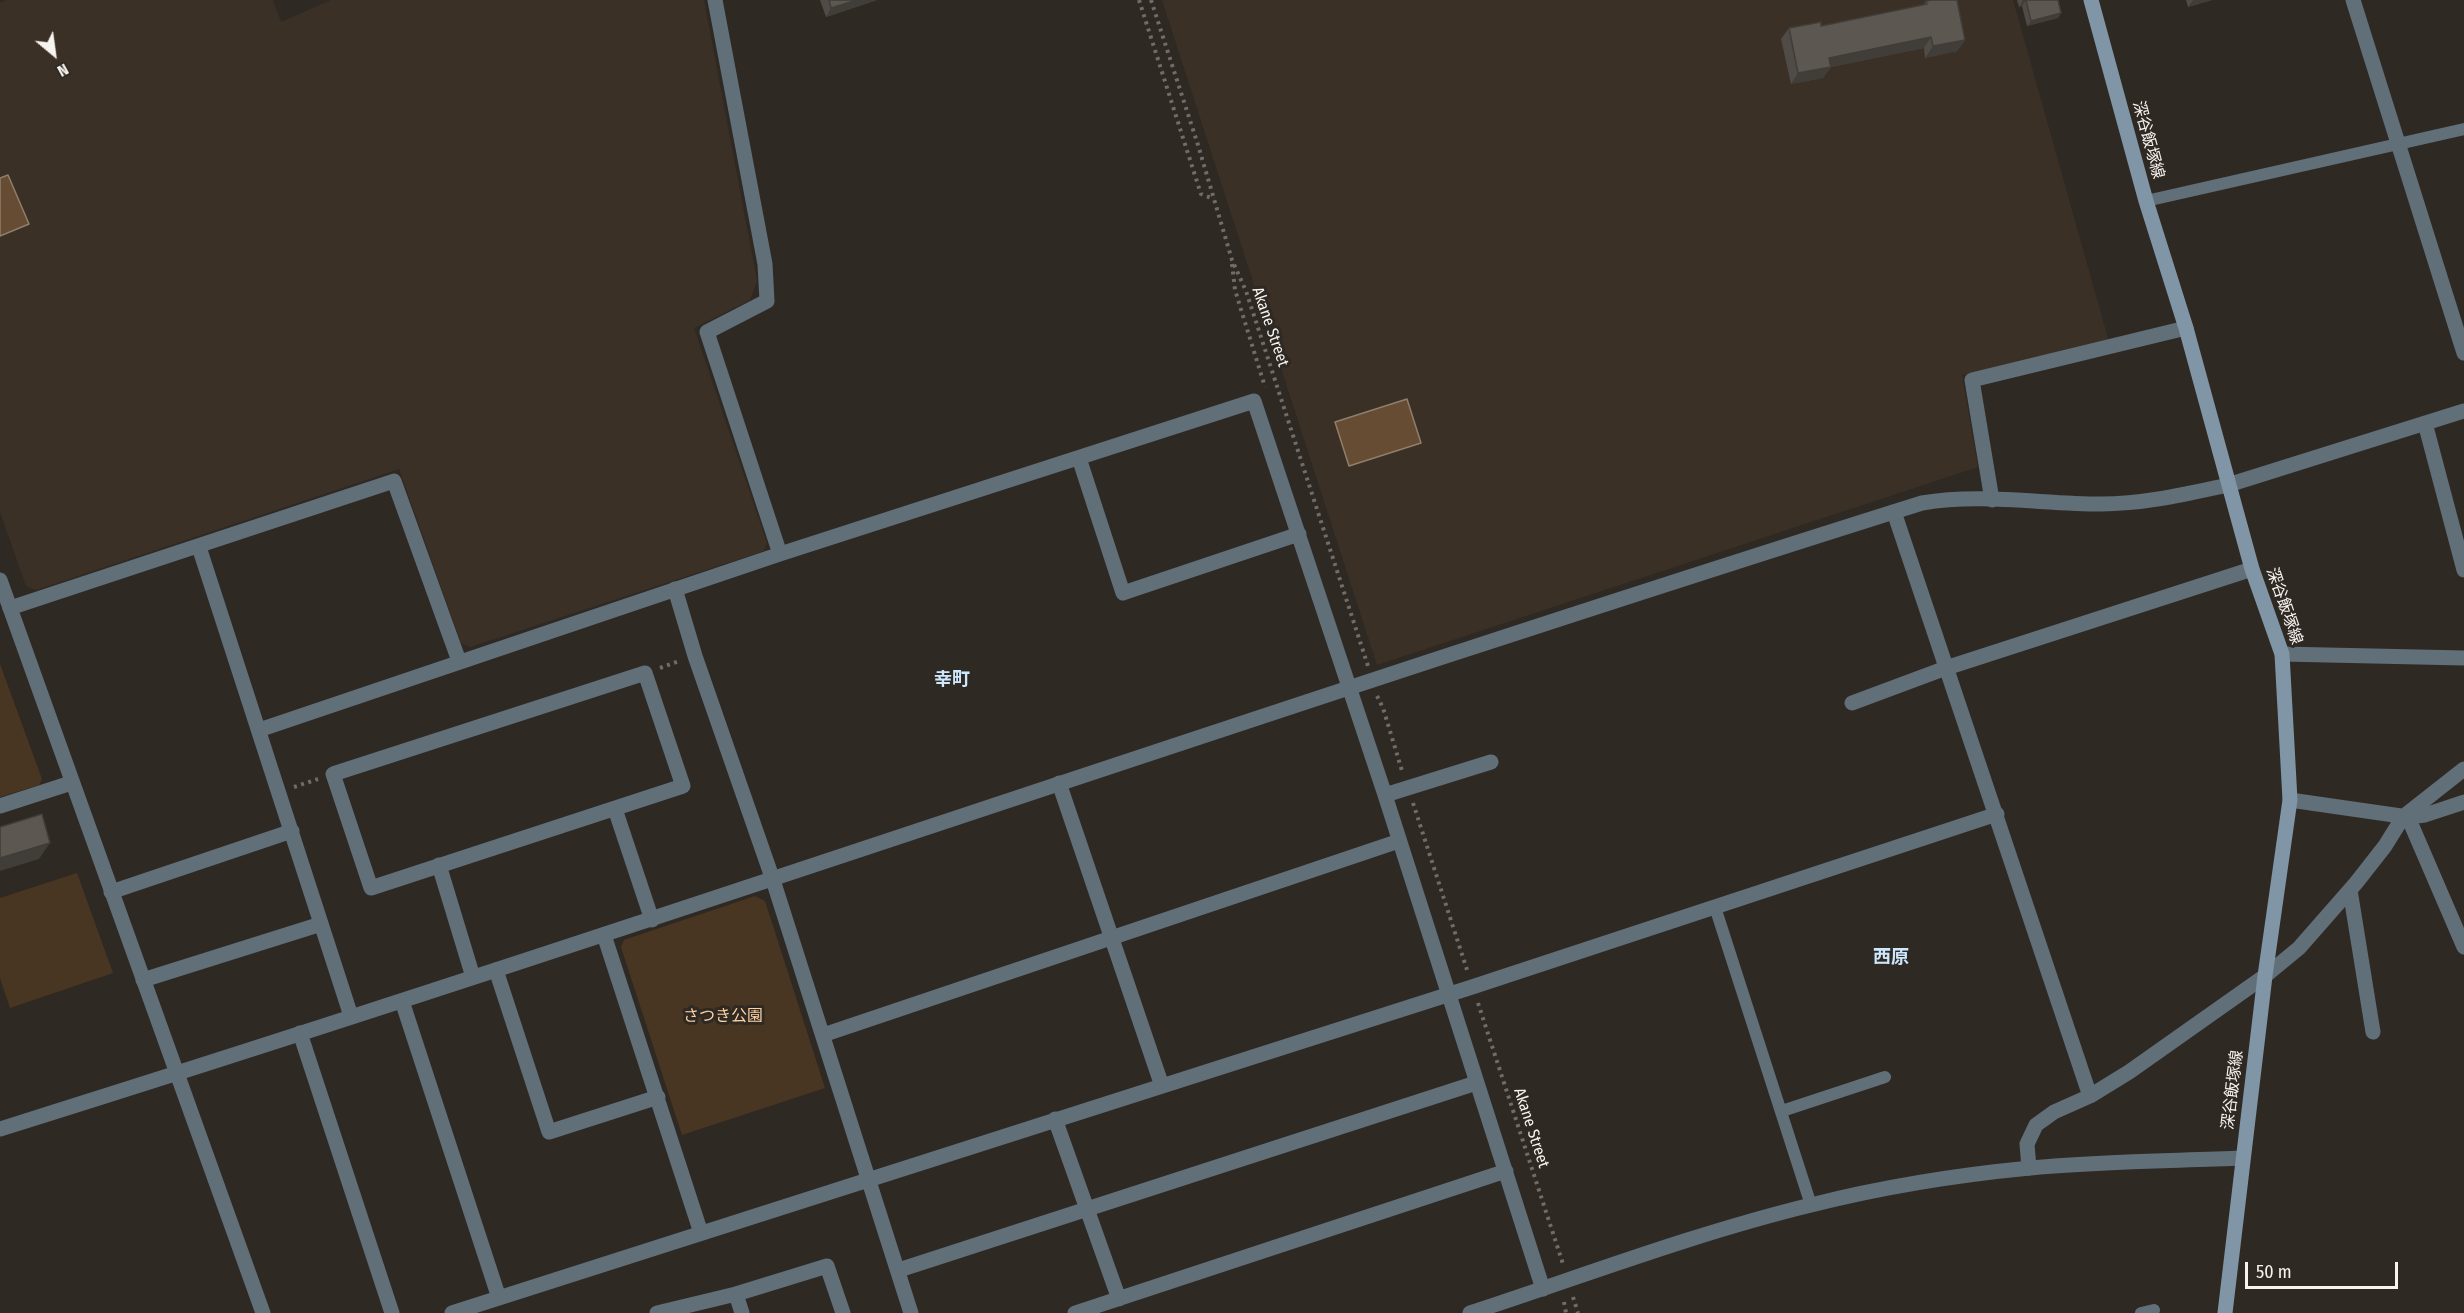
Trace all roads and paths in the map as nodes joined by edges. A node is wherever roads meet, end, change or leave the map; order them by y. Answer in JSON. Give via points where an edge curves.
{"nodes":[{"id":1,"x":715,"y":0,"type":"edge"},
{"id":2,"x":1139,"y":0,"type":"edge"},
{"id":3,"x":1151,"y":0,"type":"edge"},
{"id":4,"x":2091,"y":0,"type":"edge"},
{"id":5,"x":2353,"y":0,"type":"edge"},
{"id":6,"x":2464,"y":129,"type":"edge"},
{"id":7,"x":2398,"y":144,"type":"junction"},
{"id":8,"x":1214,"y":199,"type":"junction"},
{"id":9,"x":2146,"y":201,"type":"junction"},
{"id":10,"x":2186,"y":328,"type":"junction"},
{"id":11,"x":2464,"y":353,"type":"edge"},
{"id":12,"x":2464,"y":411,"type":"edge"},
{"id":13,"x":2425,"y":423,"type":"junction"},
{"id":14,"x":1079,"y":458,"type":"junction"},
{"id":15,"x":2229,"y":485,"type":"junction"},
{"id":16,"x":1992,"y":500,"type":"junction"},
{"id":17,"x":1894,"y":512,"type":"junction"},
{"id":18,"x":1299,"y":534,"type":"junction"},
{"id":19,"x":199,"y":547,"type":"junction"},
{"id":20,"x":780,"y":554,"type":"junction"},
{"id":21,"x":2252,"y":568,"type":"junction"},
{"id":22,"x":2464,"y":570,"type":"edge"},
{"id":23,"x":0,"y":580,"type":"edge"},
{"id":24,"x":675,"y":589,"type":"junction"},
{"id":25,"x":10,"y":608,"type":"junction"},
{"id":26,"x":2282,"y":654,"type":"junction"},
{"id":27,"x":695,"y":656,"type":"junction"},
{"id":28,"x":2464,"y":658,"type":"edge"},
{"id":29,"x":459,"y":661,"type":"junction"},
{"id":30,"x":1367,"y":662,"type":"dead end"},
{"id":31,"x":1946,"y":668,"type":"junction"},
{"id":32,"x":645,"y":673,"type":"junction"},
{"id":33,"x":1349,"y":689,"type":"junction"},
{"id":34,"x":1377,"y":697,"type":"dead end"},
{"id":35,"x":1852,"y":703,"type":"dead end"},
{"id":36,"x":259,"y":730,"type":"junction"},
{"id":37,"x":1491,"y":762,"type":"dead end"},
{"id":38,"x":2464,"y":770,"type":"edge"},
{"id":39,"x":333,"y":774,"type":"junction"},
{"id":40,"x":1404,"y":779,"type":"dead end"},
{"id":41,"x":71,"y":783,"type":"junction"},
{"id":42,"x":1059,"y":783,"type":"junction"},
{"id":43,"x":279,"y":792,"type":"junction"},
{"id":44,"x":1385,"y":795,"type":"junction"},
{"id":45,"x":1409,"y":798,"type":"dead end"},
{"id":46,"x":2290,"y":800,"type":"junction"},
{"id":47,"x":2464,"y":802,"type":"edge"},
{"id":48,"x":0,"y":806,"type":"edge"},
{"id":49,"x":615,"y":808,"type":"junction"},
{"id":50,"x":1997,"y":814,"type":"junction"},
{"id":51,"x":2406,"y":817,"type":"junction"},
{"id":52,"x":292,"y":831,"type":"junction"},
{"id":53,"x":1399,"y":842,"type":"junction"},
{"id":54,"x":439,"y":865,"type":"junction"},
{"id":55,"x":773,"y":880,"type":"junction"},
{"id":56,"x":2350,"y":890,"type":"junction"},
{"id":57,"x":111,"y":892,"type":"junction"},
{"id":58,"x":1716,"y":907,"type":"junction"},
{"id":59,"x":652,"y":920,"type":"junction"},
{"id":60,"x":321,"y":924,"type":"junction"},
{"id":61,"x":604,"y":935,"type":"junction"},
{"id":62,"x":1112,"y":939,"type":"junction"},
{"id":63,"x":2464,"y":947,"type":"edge"},
{"id":64,"x":496,"y":970,"type":"junction"},
{"id":65,"x":1468,"y":976,"type":"dead end"},
{"id":66,"x":2265,"y":976,"type":"junction"},
{"id":67,"x":473,"y":978,"type":"junction"},
{"id":68,"x":143,"y":980,"type":"junction"},
{"id":69,"x":1448,"y":994,"type":"junction"},
{"id":70,"x":1475,"y":996,"type":"dead end"},
{"id":71,"x":402,"y":1001,"type":"junction"},
{"id":72,"x":351,"y":1017,"type":"junction"},
{"id":73,"x":2373,"y":1032,"type":"dead end"},
{"id":74,"x":300,"y":1033,"type":"junction"},
{"id":75,"x":823,"y":1035,"type":"junction"},
{"id":76,"x":177,"y":1074,"type":"junction"},
{"id":77,"x":1885,"y":1077,"type":"dead end"},
{"id":78,"x":1476,"y":1083,"type":"junction"},
{"id":79,"x":1162,"y":1086,"type":"junction"},
{"id":80,"x":2090,"y":1096,"type":"junction"},
{"id":81,"x":658,"y":1097,"type":"junction"},
{"id":82,"x":1782,"y":1111,"type":"junction"},
{"id":83,"x":1056,"y":1119,"type":"junction"},
{"id":84,"x":0,"y":1129,"type":"edge"},
{"id":85,"x":2243,"y":1158,"type":"junction"},
{"id":86,"x":2029,"y":1168,"type":"junction"},
{"id":87,"x":1506,"y":1171,"type":"junction"},
{"id":88,"x":869,"y":1179,"type":"junction"},
{"id":89,"x":1811,"y":1205,"type":"junction"},
{"id":90,"x":1088,"y":1209,"type":"junction"},
{"id":91,"x":701,"y":1233,"type":"junction"},
{"id":92,"x":1564,"y":1267,"type":"dead end"},
{"id":93,"x":899,"y":1270,"type":"junction"},
{"id":94,"x":1543,"y":1289,"type":"junction"},
{"id":95,"x":736,"y":1294,"type":"junction"},
{"id":96,"x":498,"y":1298,"type":"junction"},
{"id":97,"x":1119,"y":1299,"type":"junction"},
{"id":98,"x":1574,"y":1299,"type":"dead end"},
{"id":99,"x":1564,"y":1302,"type":"dead end"},
{"id":100,"x":2154,"y":1310,"type":"dead end"},
{"id":101,"x":263,"y":1313,"type":"edge"},
{"id":102,"x":392,"y":1313,"type":"edge"},
{"id":103,"x":453,"y":1313,"type":"edge"},
{"id":104,"x":657,"y":1313,"type":"edge"},
{"id":105,"x":742,"y":1313,"type":"edge"},
{"id":106,"x":843,"y":1313,"type":"edge"},
{"id":107,"x":911,"y":1313,"type":"edge"},
{"id":108,"x":1075,"y":1313,"type":"edge"},
{"id":109,"x":1470,"y":1313,"type":"edge"},
{"id":110,"x":1566,"y":1313,"type":"edge"},
{"id":111,"x":1578,"y":1313,"type":"edge"},
{"id":112,"x":2141,"y":1313,"type":"edge"},
{"id":113,"x":2225,"y":1313,"type":"edge"}],
"edges":[{"from":1,"to":20,"type":"street","via":[[765,264],[767,301],[707,332]]},
{"from":2,"to":8,"type":"path","via":[[1201,194]]},
{"from":3,"to":8,"type":"path","name":"Akane Street"},
{"from":4,"to":9,"type":"main road","name":"深谷飯塚線"},
{"from":5,"to":7,"type":"street"},
{"from":6,"to":7,"type":"lane"},
{"from":7,"to":9,"type":"lane"},
{"from":7,"to":11,"type":"street"},
{"from":8,"to":30,"type":"path","name":"Akane Street"},
{"from":9,"to":10,"type":"main road","name":"深谷飯塚線"},
{"from":10,"to":15,"type":"main road","name":"深谷飯塚線"},
{"from":10,"to":16,"type":"street","via":[[1972,381]]},
{"from":12,"to":13,"type":"street"},
{"from":13,"to":15,"type":"street"},
{"from":13,"to":22,"type":"street"},
{"from":14,"to":18,"type":"street","via":[[1254,401]]},
{"from":14,"to":18,"type":"street","via":[[1123,593]]},
{"from":14,"to":20,"type":"street"},
{"from":15,"to":16,"type":"street","via":[[2138,503]]},
{"from":15,"to":21,"type":"main road","name":"深谷飯塚線"},
{"from":16,"to":17,"type":"street","via":[[1941,500]]},
{"from":17,"to":31,"type":"street"},
{"from":17,"to":33,"type":"street"},
{"from":18,"to":33,"type":"street"},
{"from":19,"to":25,"type":"street"},
{"from":19,"to":29,"type":"street","via":[[394,481]]},
{"from":19,"to":36,"type":"street"},
{"from":20,"to":24,"type":"street"},
{"from":21,"to":26,"type":"main road","name":"深谷飯塚線"},
{"from":21,"to":31,"type":"street"},
{"from":23,"to":25,"type":"street"},
{"from":24,"to":27,"type":"street"},
{"from":24,"to":29,"type":"street"},
{"from":25,"to":41,"type":"street"},
{"from":26,"to":28,"type":"street"},
{"from":26,"to":46,"type":"main road","name":"深谷飯塚線"},
{"from":27,"to":32,"type":"path"},
{"from":27,"to":55,"type":"street"},
{"from":29,"to":36,"type":"street"},
{"from":31,"to":35,"type":"street"},
{"from":31,"to":50,"type":"street"},
{"from":32,"to":39,"type":"street"},
{"from":32,"to":49,"type":"street","via":[[682,786]]},
{"from":33,"to":42,"type":"street"},
{"from":33,"to":44,"type":"street"},
{"from":34,"to":40,"type":"path"},
{"from":36,"to":43,"type":"street"},
{"from":37,"to":44,"type":"street"},
{"from":38,"to":51,"type":"street"},
{"from":39,"to":43,"type":"path"},
{"from":39,"to":54,"type":"street","via":[[371,888]]},
{"from":41,"to":48,"type":"street"},
{"from":41,"to":57,"type":"street"},
{"from":42,"to":55,"type":"street"},
{"from":42,"to":62,"type":"street"},
{"from":43,"to":52,"type":"street"},
{"from":44,"to":53,"type":"street"},
{"from":45,"to":65,"type":"path","via":[[1416,808]]},
{"from":46,"to":51,"type":"street"},
{"from":46,"to":66,"type":"main road","name":"深谷飯塚線"},
{"from":47,"to":51,"type":"street"},
{"from":49,"to":54,"type":"street"},
{"from":49,"to":59,"type":"street"},
{"from":50,"to":58,"type":"street"},
{"from":50,"to":80,"type":"street"},
{"from":51,"to":56,"type":"street"},
{"from":51,"to":63,"type":"street"},
{"from":52,"to":57,"type":"street"},
{"from":52,"to":60,"type":"street"},
{"from":53,"to":62,"type":"street"},
{"from":53,"to":69,"type":"street"},
{"from":54,"to":67,"type":"street"},
{"from":55,"to":59,"type":"street"},
{"from":55,"to":75,"type":"street"},
{"from":56,"to":66,"type":"street","via":[[2299,948]]},
{"from":56,"to":73,"type":"street"},
{"from":57,"to":68,"type":"street"},
{"from":58,"to":69,"type":"street"},
{"from":58,"to":82,"type":"lane"},
{"from":59,"to":61,"type":"street"},
{"from":60,"to":68,"type":"street"},
{"from":60,"to":72,"type":"street"},
{"from":61,"to":64,"type":"street"},
{"from":61,"to":81,"type":"street"},
{"from":62,"to":75,"type":"street"},
{"from":62,"to":79,"type":"street"},
{"from":64,"to":67,"type":"street"},
{"from":64,"to":81,"type":"street","via":[[549,1132]]},
{"from":66,"to":80,"type":"street"},
{"from":66,"to":85,"type":"main road","name":"深谷飯塚線"},
{"from":67,"to":71,"type":"street"},
{"from":68,"to":76,"type":"street"},
{"from":69,"to":78,"type":"street"},
{"from":69,"to":79,"type":"street"},
{"from":70,"to":92,"type":"path","name":"Akane Street"},
{"from":71,"to":72,"type":"street"},
{"from":71,"to":96,"type":"street"},
{"from":72,"to":74,"type":"street"},
{"from":74,"to":76,"type":"street"},
{"from":74,"to":102,"type":"street"},
{"from":75,"to":88,"type":"street"},
{"from":76,"to":84,"type":"street"},
{"from":76,"to":101,"type":"street"},
{"from":77,"to":82,"type":"lane"},
{"from":78,"to":87,"type":"street"},
{"from":78,"to":90,"type":"street"},
{"from":79,"to":83,"type":"street"},
{"from":80,"to":86,"type":"street","via":[[2054,1112],[2037,1125],[2027,1144]]},
{"from":81,"to":91,"type":"street"},
{"from":82,"to":89,"type":"lane"},
{"from":83,"to":88,"type":"street"},
{"from":83,"to":90,"type":"street"},
{"from":85,"to":86,"type":"street"},
{"from":85,"to":113,"type":"main road","name":"深谷飯塚線"},
{"from":86,"to":89,"type":"street","via":[[1940,1180]]},
{"from":87,"to":94,"type":"street"},
{"from":87,"to":97,"type":"street"},
{"from":88,"to":91,"type":"street"},
{"from":88,"to":93,"type":"street"},
{"from":89,"to":94,"type":"street"},
{"from":90,"to":93,"type":"street"},
{"from":90,"to":97,"type":"street"},
{"from":91,"to":96,"type":"street"},
{"from":93,"to":107,"type":"street"},
{"from":94,"to":109,"type":"street"},
{"from":95,"to":104,"type":"street"},
{"from":95,"to":105,"type":"street"},
{"from":95,"to":106,"type":"street","via":[[827,1266]]},
{"from":96,"to":103,"type":"street"},
{"from":97,"to":108,"type":"street"},
{"from":98,"to":111,"type":"path"},
{"from":99,"to":110,"type":"path"},
{"from":100,"to":112,"type":"lane"}]}
